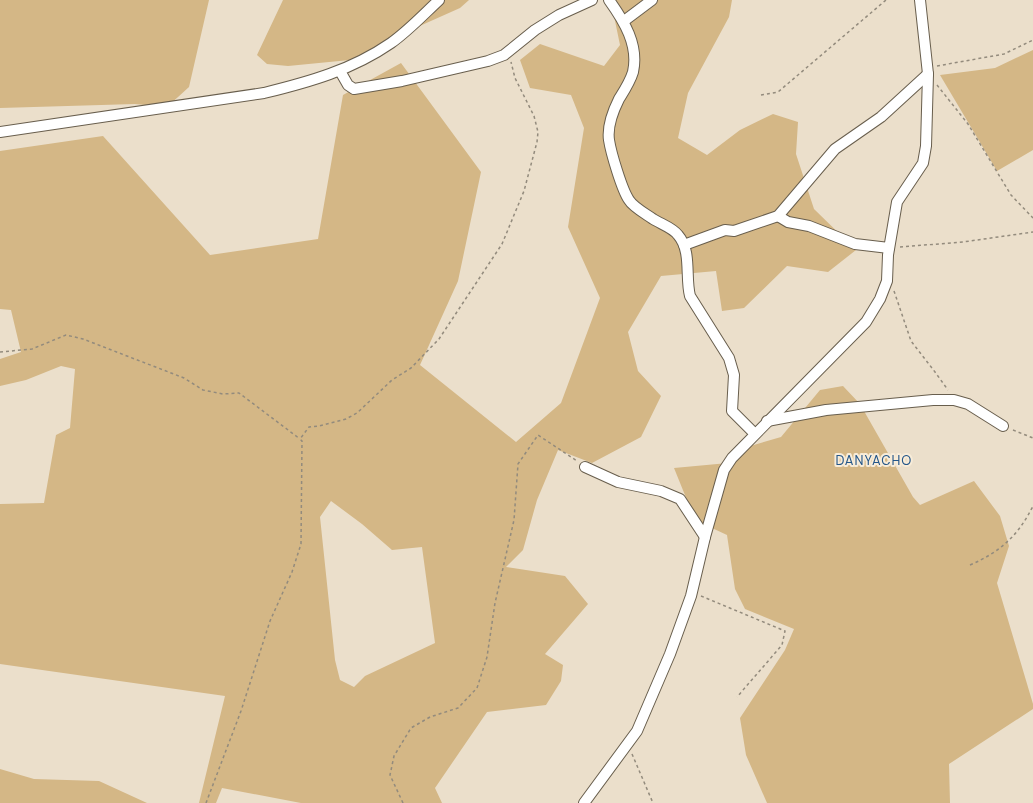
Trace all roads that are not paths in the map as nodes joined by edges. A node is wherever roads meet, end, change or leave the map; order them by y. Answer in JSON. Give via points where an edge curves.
{"nodes":[{"id":1,"x":438,"y":0,"type":"edge"},
{"id":2,"x":592,"y":0,"type":"edge"},
{"id":3,"x":609,"y":0,"type":"edge"},
{"id":4,"x":652,"y":0,"type":"edge"},
{"id":5,"x":920,"y":0,"type":"edge"},
{"id":6,"x":624,"y":21,"type":"junction"},
{"id":7,"x":340,"y":71,"type":"junction"},
{"id":8,"x":928,"y":74,"type":"junction"},
{"id":9,"x":0,"y":132,"type":"edge"},
{"id":10,"x":778,"y":216,"type":"junction"},
{"id":11,"x":684,"y":245,"type":"junction"},
{"id":12,"x":889,"y":248,"type":"junction"},
{"id":13,"x":767,"y":421,"type":"junction"},
{"id":14,"x":1003,"y":426,"type":"road end"},
{"id":15,"x":755,"y":434,"type":"junction"},
{"id":16,"x":585,"y":467,"type":"road end"},
{"id":17,"x":705,"y":536,"type":"junction"},
{"id":18,"x":584,"y":803,"type":"edge"}],
"edges":[{"from":1,"to":7,"type":"street","via":[[391,43]]},
{"from":2,"to":7,"type":"street","via":[[541,26],[508,52],[488,61],[354,89],[348,85]]},
{"from":3,"to":6,"type":"street"},
{"from":4,"to":6,"type":"street"},
{"from":5,"to":8,"type":"street"},
{"from":6,"to":11,"type":"street","via":[[631,37],[634,62],[632,74],[610,121],[609,139],[629,201],[678,234]]},
{"from":7,"to":9,"type":"street","via":[[264,93]]},
{"from":8,"to":10,"type":"street","via":[[881,117],[835,149]]},
{"from":8,"to":12,"type":"street","via":[[926,146],[923,162],[897,202]]},
{"from":10,"to":11,"type":"street","via":[[734,231],[725,230]]},
{"from":10,"to":12,"type":"street","via":[[788,222],[809,226],[855,244]]},
{"from":11,"to":15,"type":"street","via":[[690,296],[733,367],[732,411]]},
{"from":12,"to":13,"type":"street","via":[[887,277],[880,299],[866,322]]},
{"from":13,"to":14,"type":"street","via":[[826,410],[954,400],[968,404]]},
{"from":13,"to":15,"type":"street"},
{"from":15,"to":17,"type":"street","via":[[724,470]]},
{"from":16,"to":17,"type":"street","via":[[618,482],[662,491],[680,499]]},
{"from":17,"to":18,"type":"street","via":[[692,592],[670,654],[637,731]]}]}
